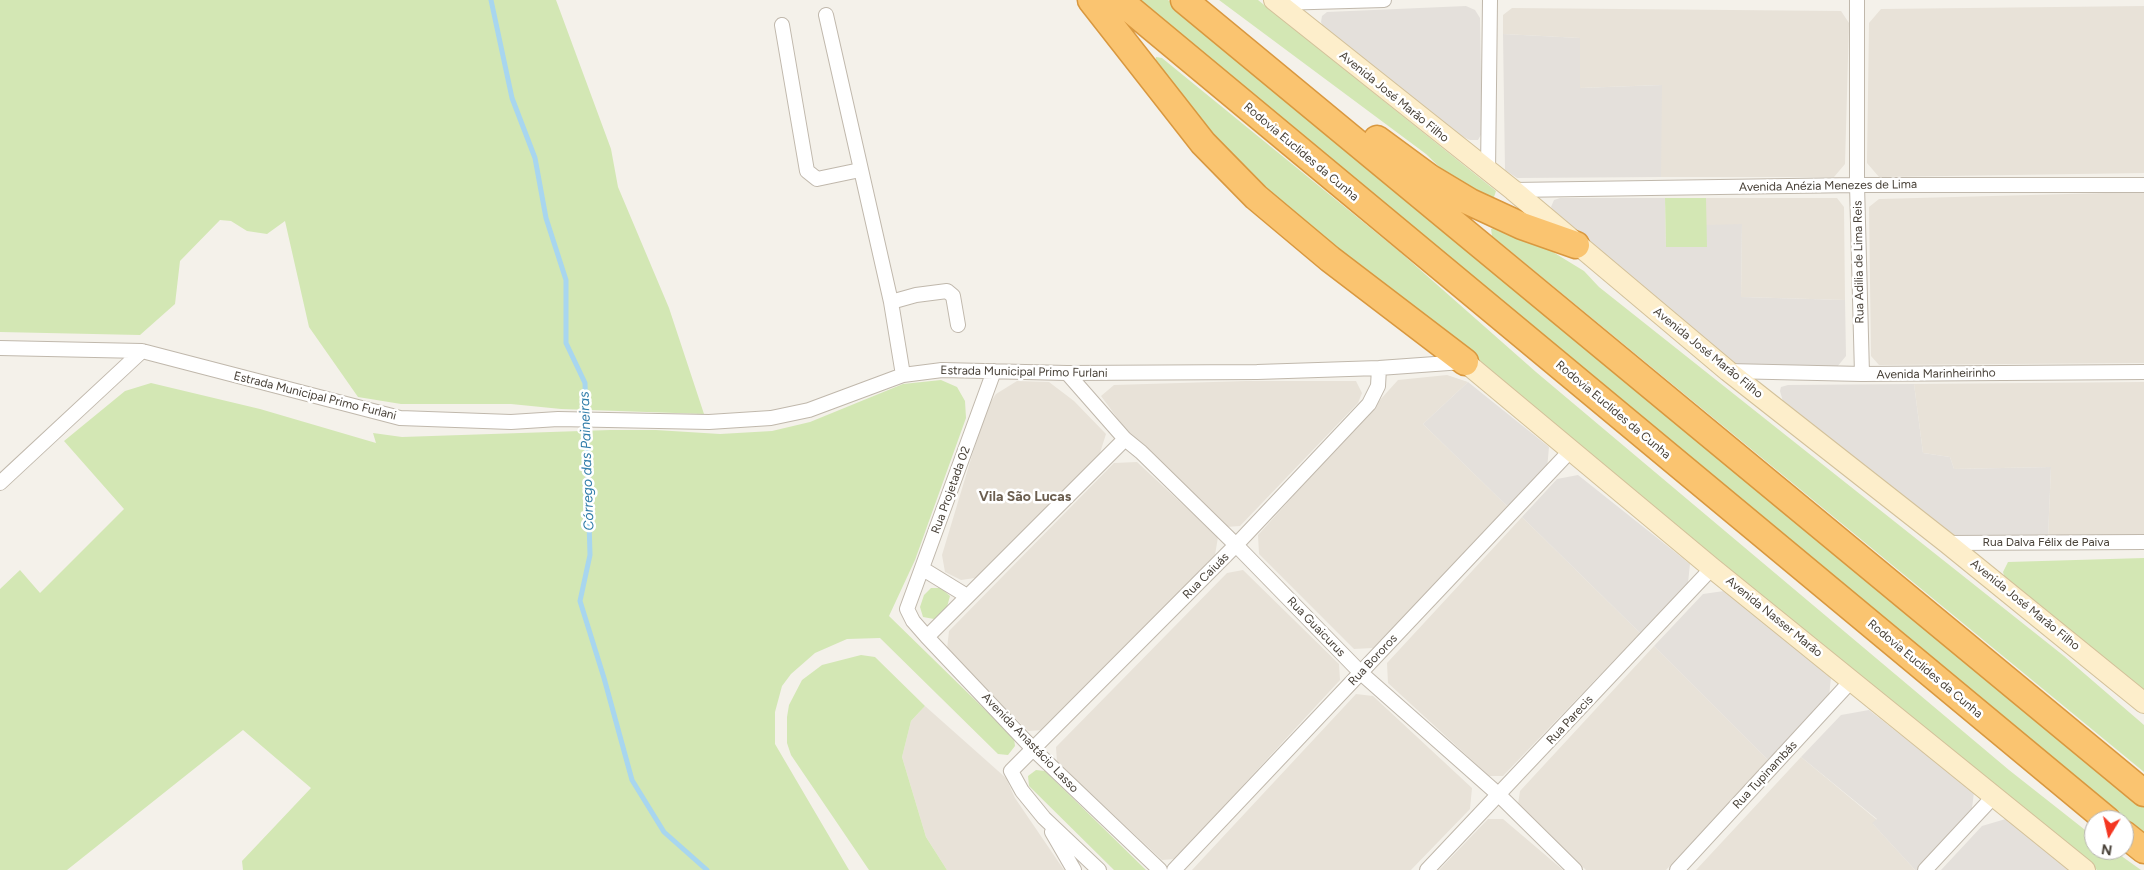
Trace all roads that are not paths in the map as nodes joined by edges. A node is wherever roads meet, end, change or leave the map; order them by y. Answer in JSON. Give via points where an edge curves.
{"nodes":[{"id":1,"x":1091,"y":0,"type":"edge"},
{"id":2,"x":1119,"y":0,"type":"edge"},
{"id":3,"x":1184,"y":0,"type":"edge"},
{"id":4,"x":1384,"y":0,"type":"edge"},
{"id":5,"x":1490,"y":0,"type":"edge"},
{"id":6,"x":1857,"y":0,"type":"edge"},
{"id":7,"x":1276,"y":1,"type":"edge"},
{"id":8,"x":826,"y":15,"type":"dead end"},
{"id":9,"x":782,"y":25,"type":"dead end"},
{"id":10,"x":1246,"y":52,"type":"junction"},
{"id":11,"x":860,"y":170,"type":"junction"},
{"id":12,"x":1488,"y":172,"type":"junction"},
{"id":13,"x":1857,"y":185,"type":"junction"},
{"id":14,"x":2144,"y":185,"type":"edge"},
{"id":15,"x":1513,"y":190,"type":"junction"},
{"id":16,"x":1576,"y":245,"type":"junction"},
{"id":17,"x":891,"y":302,"type":"junction"},
{"id":18,"x":958,"y":325,"type":"dead end"},
{"id":19,"x":0,"y":348,"type":"edge"},
{"id":20,"x":142,"y":351,"type":"junction"},
{"id":21,"x":1465,"y":362,"type":"junction"},
{"id":22,"x":1379,"y":368,"type":"junction"},
{"id":23,"x":994,"y":371,"type":"junction"},
{"id":24,"x":1728,"y":371,"type":"junction"},
{"id":25,"x":2144,"y":372,"type":"edge"},
{"id":26,"x":1067,"y":373,"type":"junction"},
{"id":27,"x":1862,"y":374,"type":"junction"},
{"id":28,"x":902,"y":376,"type":"junction"},
{"id":29,"x":1125,"y":440,"type":"junction"},
{"id":30,"x":1572,"y":449,"type":"junction"},
{"id":31,"x":0,"y":483,"type":"edge"},
{"id":32,"x":2144,"y":542,"type":"edge"},
{"id":33,"x":1947,"y":543,"type":"junction"},
{"id":34,"x":1236,"y":545,"type":"junction"},
{"id":35,"x":1712,"y":568,"type":"junction"},
{"id":36,"x":923,"y":569,"type":"junction"},
{"id":37,"x":967,"y":596,"type":"junction"},
{"id":38,"x":908,"y":609,"type":"joint"},
{"id":39,"x":927,"y":637,"type":"junction"},
{"id":40,"x":1361,"y":673,"type":"junction"},
{"id":41,"x":1852,"y":680,"type":"junction"},
{"id":42,"x":2142,"y":700,"type":"edge"},
{"id":43,"x":1034,"y":750,"type":"junction"},
{"id":44,"x":2144,"y":793,"type":"edge"},
{"id":45,"x":1499,"y":796,"type":"junction"},
{"id":46,"x":1994,"y":796,"type":"junction"},
{"id":47,"x":2096,"y":810,"type":"edge"},
{"id":48,"x":1044,"y":818,"type":"junction"},
{"id":49,"x":2134,"y":842,"type":"edge"},
{"id":50,"x":2144,"y":850,"type":"edge"},
{"id":51,"x":1074,"y":870,"type":"edge"},
{"id":52,"x":1099,"y":870,"type":"edge"},
{"id":53,"x":1160,"y":870,"type":"edge"},
{"id":54,"x":1174,"y":870,"type":"edge"},
{"id":55,"x":1426,"y":870,"type":"edge"},
{"id":56,"x":1575,"y":870,"type":"edge"},
{"id":57,"x":1677,"y":870,"type":"edge"},
{"id":58,"x":1926,"y":870,"type":"edge"},
{"id":59,"x":2085,"y":870,"type":"edge"}],
"edges":[{"from":1,"to":21,"type":"highway","via":[[1203,143],[1256,197],[1330,259]]},
{"from":2,"to":47,"type":"highway","name":"Rodovia Euclides da Cunha"},
{"from":3,"to":10,"type":"highway"},
{"from":4,"to":7,"type":"street"},
{"from":5,"to":12,"type":"street"},
{"from":6,"to":13,"type":"street","name":"Rua Adilia de Lima Reis"},
{"from":7,"to":12,"type":"main road","name":"Avenida José Marão Filho"},
{"from":8,"to":11,"type":"street"},
{"from":9,"to":11,"type":"street","via":[[807,171],[817,179]]},
{"from":10,"to":16,"type":"highway","via":[[1470,202],[1522,226]]},
{"from":10,"to":44,"type":"highway"},
{"from":11,"to":17,"type":"street"},
{"from":12,"to":15,"type":"main road","name":"Avenida José Marão Filho"},
{"from":13,"to":14,"type":"street","name":"Avenida Anézia Menezes de Lima"},
{"from":13,"to":15,"type":"street","name":"Avenida Anézia Menezes de Lima"},
{"from":13,"to":27,"type":"street","name":"Rua Adilia de Lima Reis"},
{"from":15,"to":16,"type":"main road","name":"Avenida José Marão Filho"},
{"from":16,"to":24,"type":"main road","name":"Avenida José Marão Filho"},
{"from":17,"to":18,"type":"street","via":[[947,291],[953,296]]},
{"from":17,"to":28,"type":"street"},
{"from":19,"to":20,"type":"street","name":"Estrada Municipal Primo Furlani"},
{"from":20,"to":28,"type":"street","name":"Estrada Municipal Primo Furlani","via":[[400,418],[511,422],[709,422],[771,418],[809,410]]},
{"from":20,"to":31,"type":"street"},
{"from":21,"to":22,"type":"street","name":"Estrada Municipal Primo Furlani"},
{"from":21,"to":30,"type":"main road","name":"Avenida Nasser Marão"},
{"from":22,"to":26,"type":"street","name":"Estrada Municipal Primo Furlani"},
{"from":22,"to":34,"type":"street","name":"Rua Caiuás","via":[[1378,386],[1369,404]]},
{"from":23,"to":26,"type":"street","name":"Estrada Municipal Primo Furlani"},
{"from":23,"to":28,"type":"street","name":"Estrada Municipal Primo Furlani","via":[[942,370]]},
{"from":23,"to":36,"type":"street","name":"Rua Projetada 02"},
{"from":24,"to":27,"type":"street","name":"Avenida Marinheirinho"},
{"from":24,"to":33,"type":"main road","name":"Avenida José Marão Filho"},
{"from":25,"to":27,"type":"street","name":"Avenida Marinheirinho"},
{"from":26,"to":29,"type":"street","name":"Rua Guaicurus"},
{"from":29,"to":34,"type":"street","name":"Rua Guaicurus"},
{"from":29,"to":37,"type":"street"},
{"from":30,"to":35,"type":"main road","name":"Avenida Nasser Marão"},
{"from":30,"to":40,"type":"street","name":"Rua Bororos"},
{"from":32,"to":33,"type":"street","name":"Rua Dalva Félix de Paiva"},
{"from":33,"to":42,"type":"main road","name":"Avenida José Marão Filho"},
{"from":34,"to":40,"type":"street","name":"Rua Guaicurus"},
{"from":34,"to":43,"type":"street","name":"Rua Caiuás"},
{"from":35,"to":41,"type":"main road","name":"Avenida Nasser Marão"},
{"from":35,"to":45,"type":"street","name":"Rua Parecis"},
{"from":36,"to":37,"type":"street"},
{"from":36,"to":38,"type":"street","name":"Rua Projetada 02"},
{"from":37,"to":39,"type":"street"},
{"from":38,"to":39,"type":"street","name":"Avenida Anastácio Lasso","via":[[913,622]]},
{"from":39,"to":43,"type":"street","name":"Avenida Anastácio Lasso"},
{"from":40,"to":45,"type":"street","name":"Rua Guaicurus"},
{"from":40,"to":54,"type":"street","name":"Rua Bororos"},
{"from":41,"to":46,"type":"main road","name":"Avenida Nasser Marão"},
{"from":41,"to":57,"type":"street","name":"Rua Tupinambás"},
{"from":43,"to":48,"type":"street","name":"Rua Caiuás","via":[[1011,771]]},
{"from":43,"to":53,"type":"street","name":"Avenida Anastácio Lasso"},
{"from":45,"to":55,"type":"street","name":"Rua Parecis"},
{"from":45,"to":56,"type":"street","name":"Rua Guaicurus"},
{"from":46,"to":58,"type":"street"},
{"from":46,"to":59,"type":"main road","name":"Avenida Nasser Marão"},
{"from":48,"to":51,"type":"street"},
{"from":48,"to":52,"type":"street"},
{"from":49,"to":50,"type":"highway"}]}
